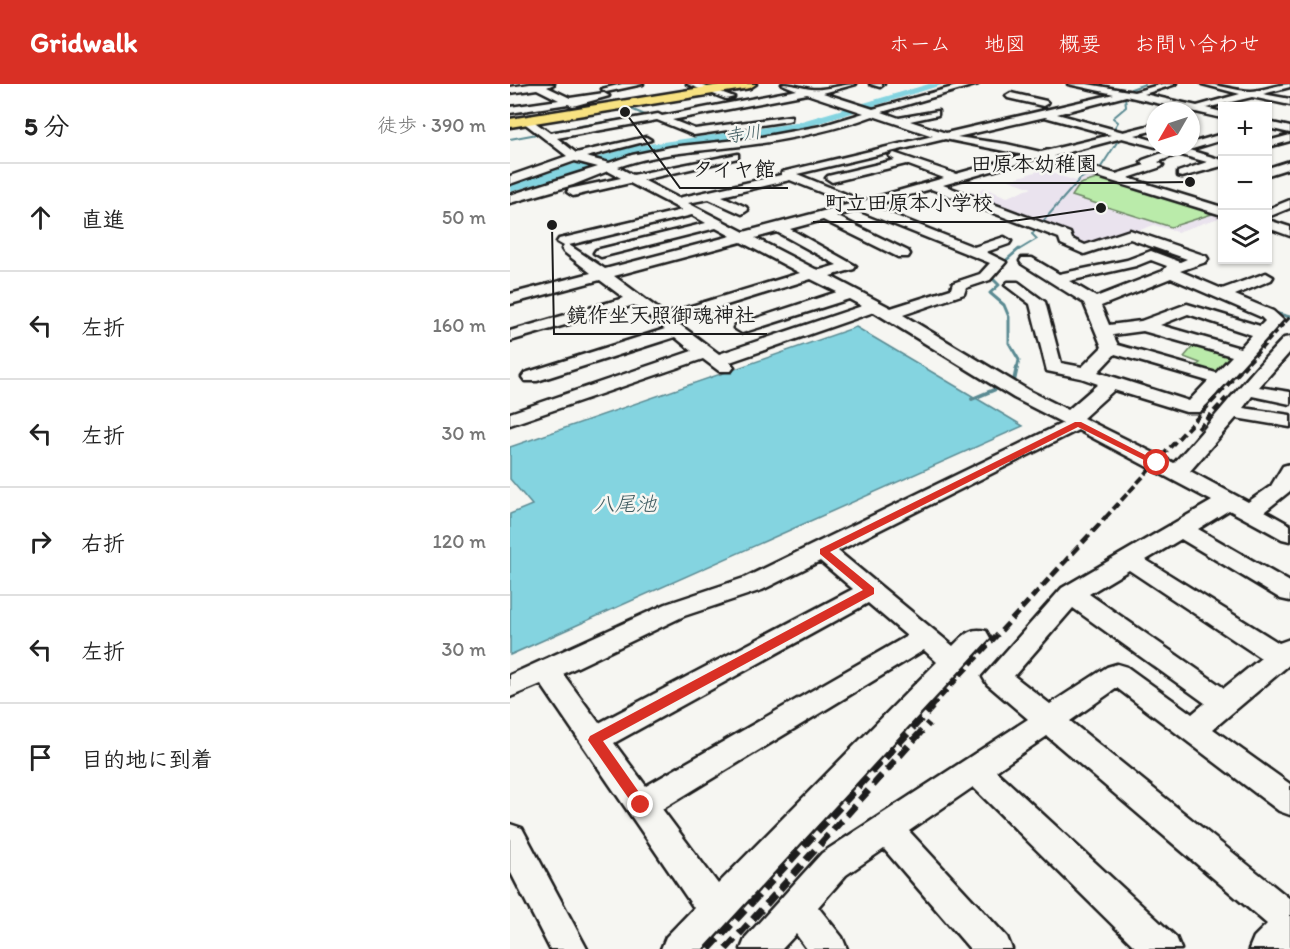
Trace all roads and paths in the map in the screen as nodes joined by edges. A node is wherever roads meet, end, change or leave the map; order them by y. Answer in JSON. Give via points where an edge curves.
{"nodes":[{"id":1,"x":553,"y":84,"type":"edge"},
{"id":2,"x":639,"y":84,"type":"edge"},
{"id":3,"x":691,"y":84,"type":"edge"},
{"id":4,"x":750,"y":84,"type":"edge"},
{"id":5,"x":786,"y":84,"type":"edge"},
{"id":6,"x":852,"y":84,"type":"edge"},
{"id":7,"x":874,"y":84,"type":"edge"},
{"id":8,"x":880,"y":84,"type":"edge"},
{"id":9,"x":974,"y":84,"type":"edge"},
{"id":10,"x":1072,"y":84,"type":"edge"},
{"id":11,"x":1110,"y":84,"type":"edge"},
{"id":12,"x":1172,"y":84,"type":"edge"},
{"id":13,"x":1206,"y":84,"type":"edge"},
{"id":14,"x":1290,"y":84,"type":"edge"},
{"id":15,"x":536,"y":85,"type":"edge"},
{"id":16,"x":1222,"y":85,"type":"edge"},
{"id":17,"x":610,"y":87,"type":"edge"},
{"id":18,"x":1094,"y":88,"type":"junction"},
{"id":19,"x":709,"y":90,"type":"junction"},
{"id":20,"x":510,"y":91,"type":"edge"},
{"id":21,"x":809,"y":92,"type":"junction"},
{"id":22,"x":1195,"y":92,"type":"dead end"},
{"id":23,"x":1128,"y":94,"type":"junction"},
{"id":24,"x":1253,"y":94,"type":"junction"},
{"id":25,"x":1071,"y":95,"type":"dead end"},
{"id":26,"x":1184,"y":95,"type":"dead end"},
{"id":27,"x":1011,"y":96,"type":"dead end"},
{"id":28,"x":1161,"y":100,"type":"junction"},
{"id":29,"x":571,"y":102,"type":"junction"},
{"id":30,"x":1165,"y":102,"type":"edge"},
{"id":31,"x":1290,"y":102,"type":"edge"},
{"id":32,"x":700,"y":103,"type":"dead end"},
{"id":33,"x":745,"y":103,"type":"junction"},
{"id":34,"x":845,"y":104,"type":"junction"},
{"id":35,"x":540,"y":107,"type":"junction"},
{"id":36,"x":1272,"y":108,"type":"edge"},
{"id":37,"x":714,"y":109,"type":"junction"},
{"id":38,"x":510,"y":110,"type":"edge"},
{"id":39,"x":588,"y":110,"type":"junction"},
{"id":40,"x":764,"y":110,"type":"junction"},
{"id":41,"x":822,"y":111,"type":"dead end"},
{"id":42,"x":871,"y":112,"type":"junction"},
{"id":43,"x":934,"y":113,"type":"dead end"},
{"id":44,"x":1200,"y":113,"type":"edge"},
{"id":45,"x":1218,"y":114,"type":"edge"},
{"id":46,"x":1046,"y":115,"type":"junction"},
{"id":47,"x":1200,"y":115,"type":"edge"},
{"id":48,"x":1200,"y":117,"type":"edge"},
{"id":49,"x":801,"y":118,"type":"dead end"},
{"id":50,"x":526,"y":120,"type":"junction"},
{"id":51,"x":899,"y":121,"type":"junction"},
{"id":52,"x":510,"y":123,"type":"edge"},
{"id":53,"x":1082,"y":124,"type":"junction"},
{"id":54,"x":1218,"y":124,"type":"edge"},
{"id":55,"x":881,"y":125,"type":"dead end"},
{"id":56,"x":666,"y":126,"type":"junction"},
{"id":57,"x":1272,"y":126,"type":"edge"},
{"id":58,"x":1146,"y":129,"type":"edge"},
{"id":59,"x":859,"y":130,"type":"dead end"},
{"id":60,"x":1290,"y":130,"type":"edge"},
{"id":61,"x":1120,"y":135,"type":"junction"},
{"id":62,"x":948,"y":137,"type":"junction"},
{"id":63,"x":1218,"y":138,"type":"edge"},
{"id":64,"x":1290,"y":138,"type":"edge"},
{"id":65,"x":551,"y":140,"type":"junction"},
{"id":66,"x":1093,"y":142,"type":"junction"},
{"id":67,"x":1146,"y":142,"type":"edge"},
{"id":68,"x":1272,"y":143,"type":"edge"},
{"id":69,"x":1200,"y":144,"type":"edge"},
{"id":70,"x":1272,"y":145,"type":"edge"},
{"id":71,"x":1290,"y":150,"type":"edge"},
{"id":72,"x":878,"y":151,"type":"junction"},
{"id":73,"x":1200,"y":154,"type":"edge"},
{"id":74,"x":573,"y":155,"type":"junction"},
{"id":75,"x":1039,"y":155,"type":"junction"},
{"id":76,"x":1160,"y":156,"type":"edge"},
{"id":77,"x":906,"y":160,"type":"junction"},
{"id":78,"x":1218,"y":161,"type":"edge"},
{"id":79,"x":1218,"y":163,"type":"edge"},
{"id":80,"x":1290,"y":164,"type":"edge"},
{"id":81,"x":608,"y":166,"type":"junction"},
{"id":82,"x":1272,"y":171,"type":"edge"},
{"id":83,"x":1182,"y":174,"type":"dead end"},
{"id":84,"x":1272,"y":174,"type":"edge"},
{"id":85,"x":785,"y":176,"type":"junction"},
{"id":86,"x":631,"y":178,"type":"junction"},
{"id":87,"x":955,"y":178,"type":"junction"},
{"id":88,"x":1116,"y":178,"type":"junction"},
{"id":89,"x":510,"y":180,"type":"edge"},
{"id":90,"x":1290,"y":180,"type":"edge"},
{"id":91,"x":812,"y":183,"type":"junction"},
{"id":92,"x":931,"y":185,"type":"junction"},
{"id":93,"x":661,"y":194,"type":"junction"},
{"id":94,"x":711,"y":195,"type":"junction"},
{"id":95,"x":510,"y":199,"type":"edge"},
{"id":96,"x":678,"y":202,"type":"junction"},
{"id":97,"x":1290,"y":204,"type":"edge"},
{"id":98,"x":510,"y":206,"type":"edge"},
{"id":99,"x":857,"y":206,"type":"junction"},
{"id":100,"x":742,"y":210,"type":"dead end"},
{"id":101,"x":1219,"y":210,"type":"edge"},
{"id":102,"x":694,"y":211,"type":"junction"},
{"id":103,"x":1272,"y":211,"type":"edge"},
{"id":104,"x":823,"y":216,"type":"junction"},
{"id":105,"x":717,"y":224,"type":"junction"},
{"id":106,"x":1272,"y":225,"type":"edge"},
{"id":107,"x":777,"y":227,"type":"junction"},
{"id":108,"x":1290,"y":232,"type":"edge"},
{"id":109,"x":741,"y":236,"type":"junction"},
{"id":110,"x":1004,"y":241,"type":"dead end"},
{"id":111,"x":1087,"y":249,"type":"junction"},
{"id":112,"x":973,"y":252,"type":"junction"},
{"id":113,"x":601,"y":253,"type":"dead end"},
{"id":114,"x":903,"y":254,"type":"dead end"},
{"id":115,"x":1027,"y":261,"type":"dead end"},
{"id":116,"x":1120,"y":265,"type":"junction"},
{"id":117,"x":1176,"y":270,"type":"junction"},
{"id":118,"x":601,"y":274,"type":"junction"},
{"id":119,"x":817,"y":274,"type":"junction"},
{"id":120,"x":1266,"y":278,"type":"dead end"},
{"id":121,"x":1057,"y":279,"type":"junction"},
{"id":122,"x":1013,"y":285,"type":"dead end"},
{"id":123,"x":851,"y":293,"type":"junction"},
{"id":124,"x":1224,"y":294,"type":"junction"},
{"id":125,"x":510,"y":298,"type":"edge"},
{"id":126,"x":635,"y":300,"type":"junction"},
{"id":127,"x":1095,"y":303,"type":"junction"},
{"id":128,"x":883,"y":310,"type":"junction"},
{"id":129,"x":661,"y":320,"type":"junction"},
{"id":130,"x":1144,"y":326,"type":"junction"},
{"id":131,"x":742,"y":328,"type":"dead end"},
{"id":132,"x":676,"y":331,"type":"junction"},
{"id":133,"x":1104,"y":331,"type":"junction"},
{"id":134,"x":1264,"y":333,"type":"junction"},
{"id":135,"x":510,"y":336,"type":"edge"},
{"id":136,"x":1290,"y":342,"type":"edge"},
{"id":137,"x":1111,"y":348,"type":"junction"},
{"id":138,"x":1243,"y":354,"type":"junction"},
{"id":139,"x":716,"y":360,"type":"junction"},
{"id":140,"x":1268,"y":366,"type":"junction"},
{"id":141,"x":1290,"y":370,"type":"edge"},
{"id":142,"x":1085,"y":374,"type":"junction"},
{"id":143,"x":1219,"y":379,"type":"junction"},
{"id":144,"x":1110,"y":383,"type":"junction"},
{"id":145,"x":1247,"y":390,"type":"junction"},
{"id":146,"x":1290,"y":398,"type":"edge"},
{"id":147,"x":557,"y":402,"type":"junction"},
{"id":148,"x":1231,"y":412,"type":"junction"},
{"id":149,"x":521,"y":415,"type":"edge"},
{"id":150,"x":1074,"y":421,"type":"junction"},
{"id":151,"x":1290,"y":421,"type":"edge"},
{"id":152,"x":1290,"y":470,"type":"edge"},
{"id":153,"x":1177,"y":473,"type":"junction"},
{"id":154,"x":1228,"y":501,"type":"junction"},
{"id":155,"x":1249,"y":512,"type":"junction"},
{"id":156,"x":1182,"y":529,"type":"junction"},
{"id":157,"x":1290,"y":534,"type":"edge"},
{"id":158,"x":823,"y":551,"type":"junction"},
{"id":159,"x":1130,"y":560,"type":"junction"},
{"id":160,"x":870,"y":591,"type":"junction"},
{"id":161,"x":1290,"y":593,"type":"edge"},
{"id":162,"x":1071,"y":594,"type":"junction"},
{"id":163,"x":925,"y":637,"type":"junction"},
{"id":164,"x":977,"y":638,"type":"dead end"},
{"id":165,"x":1285,"y":653,"type":"edge"},
{"id":166,"x":954,"y":661,"type":"junction"},
{"id":167,"x":546,"y":671,"type":"junction"},
{"id":168,"x":510,"y":687,"type":"edge"},
{"id":169,"x":1225,"y":703,"type":"junction"},
{"id":170,"x":1048,"y":720,"type":"junction"},
{"id":171,"x":1193,"y":729,"type":"junction"},
{"id":172,"x":595,"y":740,"type":"junction"},
{"id":173,"x":975,"y":770,"type":"junction"},
{"id":174,"x":1290,"y":802,"type":"edge"},
{"id":175,"x":641,"y":805,"type":"junction"},
{"id":176,"x":887,"y":829,"type":"junction"},
{"id":177,"x":510,"y":838,"type":"edge"},
{"id":178,"x":796,"y":906,"type":"junction"},
{"id":179,"x":715,"y":909,"type":"junction"},
{"id":180,"x":1290,"y":923,"type":"edge"},
{"id":181,"x":569,"y":949,"type":"edge"},
{"id":182,"x":679,"y":949,"type":"edge"},
{"id":183,"x":759,"y":949,"type":"edge"},
{"id":184,"x":829,"y":949,"type":"edge"},
{"id":185,"x":994,"y":949,"type":"edge"},
{"id":186,"x":1163,"y":949,"type":"edge"},
{"id":187,"x":1267,"y":949,"type":"edge"}],
"edges":[{"from":1,"to":15,"type":"street"},
{"from":2,"to":17,"type":"street"},
{"from":3,"to":19,"type":"street"},
{"from":4,"to":19,"type":"highway"},
{"from":5,"to":21,"type":"street"},
{"from":6,"to":21,"type":"street"},
{"from":7,"to":8,"type":"street"},
{"from":9,"to":42,"type":"street"},
{"from":10,"to":18,"type":"street"},
{"from":11,"to":18,"type":"street"},
{"from":12,"to":23,"type":"street"},
{"from":13,"to":16,"type":"street"},
{"from":14,"to":24,"type":"street"},
{"from":15,"to":20,"type":"street"},
{"from":15,"to":29,"type":"street"},
{"from":16,"to":22,"type":"street"},
{"from":16,"to":24,"type":"street"},
{"from":17,"to":29,"type":"street","via":[[589,88],[604,96]]},
{"from":18,"to":23,"type":"street"},
{"from":18,"to":25,"type":"street"},
{"from":19,"to":33,"type":"street"},
{"from":19,"to":39,"type":"highway"},
{"from":20,"to":35,"type":"street"},
{"from":21,"to":33,"type":"street"},
{"from":21,"to":34,"type":"street"},
{"from":23,"to":28,"type":"street"},
{"from":23,"to":46,"type":"street"},
{"from":24,"to":31,"type":"street"},
{"from":24,"to":44,"type":"street"},
{"from":26,"to":28,"type":"street"},
{"from":27,"to":46,"type":"street","via":[[1048,101],[1039,107],[1043,109],[1031,111]]},
{"from":28,"to":30,"type":"street"},
{"from":29,"to":35,"type":"street"},
{"from":29,"to":39,"type":"street"},
{"from":31,"to":36,"type":"street"},
{"from":32,"to":37,"type":"street"},
{"from":33,"to":37,"type":"street"},
{"from":33,"to":40,"type":"street"},
{"from":34,"to":41,"type":"street"},
{"from":34,"to":42,"type":"street"},
{"from":35,"to":38,"type":"street"},
{"from":37,"to":56,"type":"street"},
{"from":39,"to":50,"type":"highway"},
{"from":40,"to":56,"type":"street"},
{"from":40,"to":56,"type":"street","via":[[788,118],[694,132]]},
{"from":42,"to":51,"type":"street"},
{"from":42,"to":81,"type":"street","via":[[821,129],[671,150]]},
{"from":43,"to":51,"type":"street"},
{"from":45,"to":47,"type":"street"},
{"from":46,"to":53,"type":"street"},
{"from":46,"to":62,"type":"street"},
{"from":48,"to":54,"type":"street"},
{"from":49,"to":56,"type":"street","via":[[735,130]]},
{"from":50,"to":52,"type":"highway"},
{"from":50,"to":65,"type":"street"},
{"from":51,"to":55,"type":"street"},
{"from":51,"to":62,"type":"street"},
{"from":53,"to":61,"type":"street"},
{"from":53,"to":66,"type":"street","via":[[1063,132]]},
{"from":56,"to":65,"type":"street"},
{"from":56,"to":74,"type":"street"},
{"from":57,"to":60,"type":"street"},
{"from":58,"to":61,"type":"street"},
{"from":59,"to":86,"type":"street"},
{"from":61,"to":66,"type":"street"},
{"from":61,"to":67,"type":"street"},
{"from":62,"to":72,"type":"street"},
{"from":62,"to":75,"type":"street"},
{"from":63,"to":69,"type":"street"},
{"from":64,"to":68,"type":"street"},
{"from":65,"to":74,"type":"street"},
{"from":66,"to":75,"type":"street"},
{"from":70,"to":71,"type":"street"},
{"from":72,"to":77,"type":"street"},
{"from":72,"to":85,"type":"street"},
{"from":73,"to":78,"type":"street"},
{"from":74,"to":81,"type":"street"},
{"from":74,"to":89,"type":"street"},
{"from":75,"to":87,"type":"street"},
{"from":75,"to":88,"type":"street"},
{"from":76,"to":88,"type":"street","via":[[1143,161],[1157,165]]},
{"from":77,"to":87,"type":"street"},
{"from":77,"to":91,"type":"street"},
{"from":79,"to":83,"type":"street"},
{"from":80,"to":82,"type":"street"},
{"from":81,"to":86,"type":"street"},
{"from":81,"to":95,"type":"street"},
{"from":84,"to":90,"type":"street"},
{"from":85,"to":91,"type":"street"},
{"from":85,"to":93,"type":"street","via":[[769,170]]},
{"from":85,"to":94,"type":"street"},
{"from":85,"to":99,"type":"street"},
{"from":86,"to":93,"type":"street"},
{"from":86,"to":98,"type":"street"},
{"from":87,"to":92,"type":"street"},
{"from":88,"to":101,"type":"street"},
{"from":91,"to":99,"type":"street"},
{"from":92,"to":99,"type":"street"},
{"from":92,"to":111,"type":"street","via":[[1065,236],[1066,242]]},
{"from":93,"to":96,"type":"street"},
{"from":94,"to":96,"type":"street"},
{"from":94,"to":100,"type":"street"},
{"from":96,"to":102,"type":"street"},
{"from":97,"to":103,"type":"street"},
{"from":99,"to":104,"type":"street"},
{"from":99,"to":112,"type":"street"},
{"from":102,"to":105,"type":"street"},
{"from":102,"to":118,"type":"street","via":[[566,245]]},
{"from":104,"to":107,"type":"street"},
{"from":104,"to":114,"type":"street"},
{"from":105,"to":109,"type":"street"},
{"from":105,"to":113,"type":"street"},
{"from":106,"to":108,"type":"street"},
{"from":107,"to":109,"type":"street"},
{"from":107,"to":119,"type":"street","via":[[849,266]]},
{"from":109,"to":118,"type":"street"},
{"from":109,"to":119,"type":"street"},
{"from":110,"to":112,"type":"street"},
{"from":111,"to":116,"type":"street"},
{"from":111,"to":117,"type":"street","via":[[1130,234],[1202,259]]},
{"from":112,"to":128,"type":"street","via":[[999,262],[985,277],[958,286],[958,291]]},
{"from":115,"to":121,"type":"street"},
{"from":116,"to":117,"type":"street","via":[[1151,255]]},
{"from":116,"to":121,"type":"street"},
{"from":117,"to":124,"type":"street"},
{"from":117,"to":127,"type":"street"},
{"from":118,"to":125,"type":"street"},
{"from":118,"to":126,"type":"street"},
{"from":119,"to":123,"type":"street"},
{"from":119,"to":129,"type":"street"},
{"from":120,"to":124,"type":"street"},
{"from":121,"to":127,"type":"street"},
{"from":122,"to":142,"type":"street","via":[[1037,302],[1053,367]]},
{"from":123,"to":128,"type":"street"},
{"from":123,"to":131,"type":"street"},
{"from":124,"to":134,"type":"street","via":[[1275,320]]},
{"from":126,"to":129,"type":"street"},
{"from":126,"to":135,"type":"street"},
{"from":127,"to":133,"type":"street","via":[[1091,304]]},
{"from":128,"to":139,"type":"street"},
{"from":128,"to":150,"type":"street","via":[[1021,394]]},
{"from":129,"to":132,"type":"street"},
{"from":130,"to":133,"type":"street"},
{"from":130,"to":134,"type":"street","via":[[1187,309]]},
{"from":130,"to":138,"type":"street"},
{"from":132,"to":139,"type":"street"},
{"from":132,"to":147,"type":"street","via":[[525,371]]},
{"from":133,"to":137,"type":"street"},
{"from":134,"to":138,"type":"street"},
{"from":136,"to":140,"type":"street"},
{"from":137,"to":142,"type":"street"},
{"from":137,"to":143,"type":"street"},
{"from":138,"to":143,"type":"street"},
{"from":139,"to":147,"type":"street"},
{"from":140,"to":141,"type":"street"},
{"from":140,"to":145,"type":"street"},
{"from":142,"to":144,"type":"street"},
{"from":143,"to":144,"type":"street","via":[[1193,408]]},
{"from":144,"to":150,"type":"street"},
{"from":145,"to":146,"type":"street"},
{"from":145,"to":148,"type":"street"},
{"from":147,"to":149,"type":"street"},
{"from":148,"to":151,"type":"street"},
{"from":148,"to":153,"type":"street"},
{"from":150,"to":153,"type":"street"},
{"from":150,"to":158,"type":"street"},
{"from":152,"to":155,"type":"street","via":[[1280,490]]},
{"from":153,"to":154,"type":"street"},
{"from":154,"to":155,"type":"street"},
{"from":154,"to":156,"type":"street"},
{"from":155,"to":157,"type":"street"},
{"from":156,"to":159,"type":"street"},
{"from":156,"to":161,"type":"street"},
{"from":158,"to":160,"type":"street"},
{"from":158,"to":167,"type":"street","via":[[753,584],[675,610]]},
{"from":159,"to":162,"type":"street"},
{"from":159,"to":165,"type":"street"},
{"from":160,"to":163,"type":"street"},
{"from":160,"to":172,"type":"street"},
{"from":162,"to":169,"type":"street"},
{"from":162,"to":170,"type":"street","via":[[997,677]]},
{"from":163,"to":166,"type":"street"},
{"from":163,"to":175,"type":"street"},
{"from":164,"to":166,"type":"street"},
{"from":165,"to":169,"type":"street"},
{"from":166,"to":179,"type":"street"},
{"from":167,"to":168,"type":"street"},
{"from":167,"to":172,"type":"street"},
{"from":169,"to":171,"type":"street"},
{"from":170,"to":171,"type":"street","via":[[1117,674]]},
{"from":170,"to":173,"type":"street"},
{"from":170,"to":180,"type":"street"},
{"from":171,"to":174,"type":"street"},
{"from":172,"to":175,"type":"street"},
{"from":173,"to":176,"type":"street"},
{"from":173,"to":186,"type":"street"},
{"from":175,"to":179,"type":"street"},
{"from":176,"to":178,"type":"street","via":[[834,864]]},
{"from":176,"to":185,"type":"street"},
{"from":177,"to":181,"type":"street"},
{"from":178,"to":183,"type":"street"},
{"from":178,"to":184,"type":"street"},
{"from":179,"to":182,"type":"street"},
{"from":180,"to":187,"type":"street"}]}
